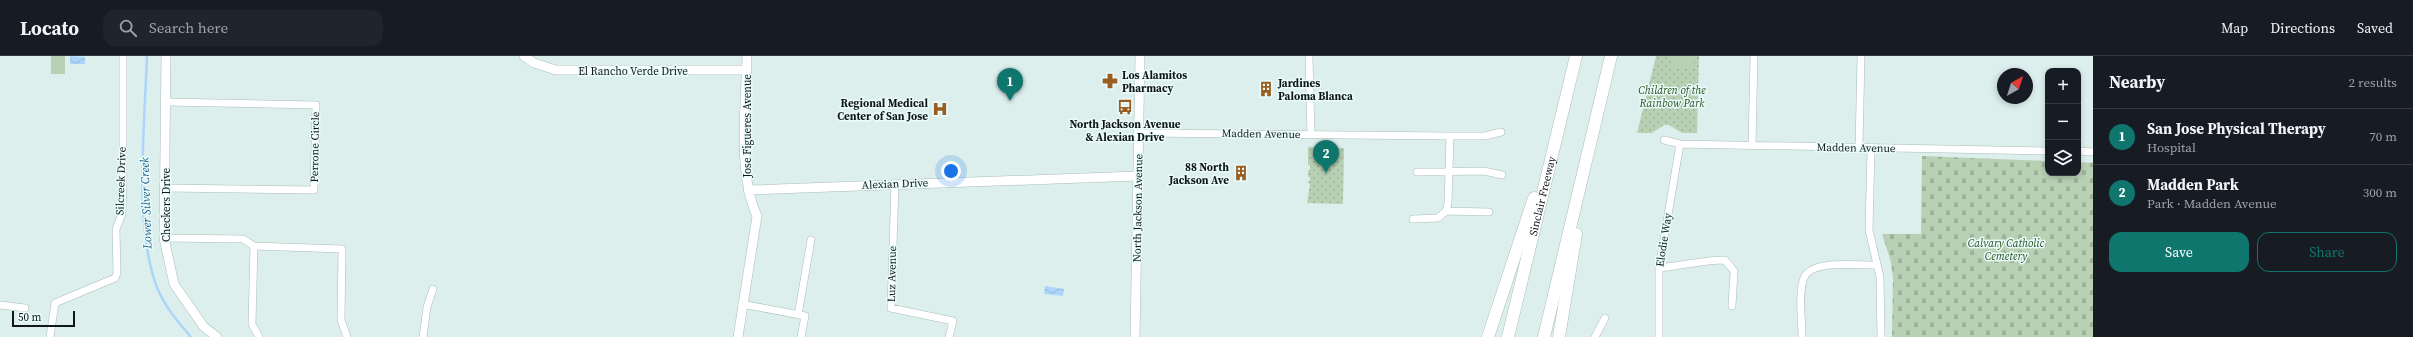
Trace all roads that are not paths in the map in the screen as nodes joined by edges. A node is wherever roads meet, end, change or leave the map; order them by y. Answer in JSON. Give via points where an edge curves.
{"nodes":[{"id":1,"x":123,"y":56,"type":"edge"},
{"id":2,"x":166,"y":56,"type":"edge"},
{"id":3,"x":524,"y":56,"type":"edge"},
{"id":4,"x":747,"y":56,"type":"edge"},
{"id":5,"x":1140,"y":56,"type":"edge"},
{"id":6,"x":1309,"y":56,"type":"edge"},
{"id":7,"x":1576,"y":56,"type":"edge"},
{"id":8,"x":1611,"y":56,"type":"edge"},
{"id":9,"x":1754,"y":56,"type":"edge"},
{"id":10,"x":1862,"y":56,"type":"edge"},
{"id":11,"x":747,"y":70,"type":"junction"},
{"id":12,"x":167,"y":102,"type":"junction"},
{"id":13,"x":1562,"y":115,"type":"junction"},
{"id":14,"x":1501,"y":132,"type":"dead end"},
{"id":15,"x":1139,"y":133,"type":"junction"},
{"id":16,"x":1310,"y":135,"type":"junction"},
{"id":17,"x":1450,"y":136,"type":"junction"},
{"id":18,"x":1591,"y":140,"type":"junction"},
{"id":19,"x":1664,"y":140,"type":"dead end"},
{"id":20,"x":1680,"y":144,"type":"junction"},
{"id":21,"x":1752,"y":145,"type":"junction"},
{"id":22,"x":1859,"y":148,"type":"junction"},
{"id":23,"x":1871,"y":149,"type":"junction"},
{"id":24,"x":2045,"y":151,"type":"edge"},
{"id":25,"x":2081,"y":151,"type":"edge"},
{"id":26,"x":2093,"y":152,"type":"edge"},
{"id":27,"x":1417,"y":172,"type":"dead end"},
{"id":28,"x":1449,"y":173,"type":"junction"},
{"id":29,"x":1502,"y":175,"type":"dead end"},
{"id":30,"x":1138,"y":176,"type":"junction"},
{"id":31,"x":895,"y":184,"type":"junction"},
{"id":32,"x":166,"y":188,"type":"junction"},
{"id":33,"x":748,"y":190,"type":"junction"},
{"id":34,"x":1446,"y":211,"type":"junction"},
{"id":35,"x":1489,"y":212,"type":"dead end"},
{"id":36,"x":1413,"y":219,"type":"dead end"},
{"id":37,"x":164,"y":238,"type":"junction"},
{"id":38,"x":811,"y":240,"type":"dead end"},
{"id":39,"x":254,"y":246,"type":"junction"},
{"id":40,"x":1876,"y":265,"type":"junction"},
{"id":41,"x":1659,"y":268,"type":"junction"},
{"id":42,"x":433,"y":289,"type":"dead end"},
{"id":43,"x":742,"y":304,"type":"junction"},
{"id":44,"x":0,"y":305,"type":"edge"},
{"id":45,"x":1732,"y":306,"type":"dead end"},
{"id":46,"x":25,"y":308,"type":"dead end"},
{"id":47,"x":798,"y":315,"type":"junction"},
{"id":48,"x":1605,"y":318,"type":"dead end"},
{"id":49,"x":50,"y":337,"type":"edge"},
{"id":50,"x":217,"y":337,"type":"edge"},
{"id":51,"x":259,"y":337,"type":"edge"},
{"id":52,"x":347,"y":337,"type":"edge"},
{"id":53,"x":423,"y":337,"type":"edge"},
{"id":54,"x":738,"y":337,"type":"edge"},
{"id":55,"x":802,"y":337,"type":"edge"},
{"id":56,"x":949,"y":337,"type":"edge"},
{"id":57,"x":1135,"y":337,"type":"edge"},
{"id":58,"x":1488,"y":337,"type":"edge"},
{"id":59,"x":1508,"y":337,"type":"edge"},
{"id":60,"x":1544,"y":337,"type":"edge"},
{"id":61,"x":1559,"y":337,"type":"edge"},
{"id":62,"x":1595,"y":337,"type":"edge"},
{"id":63,"x":1659,"y":337,"type":"edge"},
{"id":64,"x":1802,"y":337,"type":"edge"},
{"id":65,"x":1881,"y":337,"type":"edge"}],
"edges":[{"from":1,"to":49,"type":"street","name":"Silcreek Drive","via":[[123,187],[122,214],[116,229],[117,273],[114,278],[55,303]]},
{"from":2,"to":12,"type":"street","name":"Checkers Drive"},
{"from":3,"to":11,"type":"street","name":"El Rancho Verde Drive","via":[[534,63],[556,70]]},
{"from":4,"to":11,"type":"street","name":"Jose Figueres Avenue"},
{"from":5,"to":15,"type":"street","name":"North Jackson Avenue"},
{"from":6,"to":16,"type":"street"},
{"from":7,"to":13,"type":"highway","name":"Sinclair Freeway"},
{"from":8,"to":18,"type":"highway"},
{"from":9,"to":21,"type":"street"},
{"from":10,"to":22,"type":"street"},
{"from":11,"to":33,"type":"street","name":"Jose Figueres Avenue"},
{"from":12,"to":32,"type":"street","name":"Checkers Drive"},
{"from":12,"to":32,"type":"street","name":"Perrone Circle","via":[[316,105],[314,190]]},
{"from":13,"to":58,"type":"highway"},
{"from":13,"to":59,"type":"highway","name":"Sinclair Freeway"},
{"from":14,"to":17,"type":"street","name":"Madden Avenue","via":[[1485,136]]},
{"from":15,"to":16,"type":"street","name":"Madden Avenue"},
{"from":15,"to":30,"type":"street","name":"North Jackson Avenue"},
{"from":16,"to":17,"type":"street","name":"Madden Avenue"},
{"from":17,"to":28,"type":"street"},
{"from":18,"to":60,"type":"highway"},
{"from":18,"to":61,"type":"highway"},
{"from":19,"to":20,"type":"street","name":"Madden Avenue"},
{"from":20,"to":21,"type":"street","name":"Madden Avenue"},
{"from":20,"to":41,"type":"street","name":"Elodie Way"},
{"from":21,"to":22,"type":"street","name":"Madden Avenue"},
{"from":22,"to":23,"type":"street","name":"Madden Avenue"},
{"from":23,"to":24,"type":"street","name":"Madden Avenue"},
{"from":23,"to":40,"type":"street","via":[[1869,230]]},
{"from":25,"to":26,"type":"street"},
{"from":27,"to":28,"type":"street"},
{"from":28,"to":29,"type":"street","via":[[1484,171]]},
{"from":28,"to":34,"type":"street"},
{"from":30,"to":31,"type":"street","name":"Alexian Drive"},
{"from":30,"to":57,"type":"street","name":"North Jackson Avenue"},
{"from":31,"to":33,"type":"street","name":"Alexian Drive"},
{"from":31,"to":56,"type":"street","name":"Luz Avenue","via":[[891,308],[953,321]]},
{"from":32,"to":37,"type":"street","name":"Checkers Drive"},
{"from":33,"to":43,"type":"street","name":"Jose Figueres Avenue","via":[[756,216]]},
{"from":34,"to":35,"type":"street"},
{"from":34,"to":36,"type":"street","via":[[1438,218]]},
{"from":37,"to":39,"type":"street","via":[[242,239]]},
{"from":37,"to":50,"type":"street","name":"Checkers Drive","via":[[174,284],[204,327]]},
{"from":38,"to":47,"type":"street"},
{"from":39,"to":51,"type":"street","via":[[252,324]]},
{"from":39,"to":52,"type":"street","via":[[342,249],[341,320]]},
{"from":40,"to":64,"type":"street","via":[[1824,265],[1812,268],[1804,277],[1802,287]]},
{"from":40,"to":65,"type":"street","via":[[1880,277]]},
{"from":41,"to":45,"type":"street","via":[[1725,260],[1734,271]]},
{"from":41,"to":63,"type":"street","name":"Elodie Way"},
{"from":42,"to":53,"type":"street","via":[[427,307]]},
{"from":43,"to":47,"type":"street"},
{"from":43,"to":54,"type":"street","name":"Jose Figueres Avenue"},
{"from":44,"to":46,"type":"street"},
{"from":47,"to":55,"type":"street","via":[[805,316]]},
{"from":48,"to":62,"type":"street"}]}
